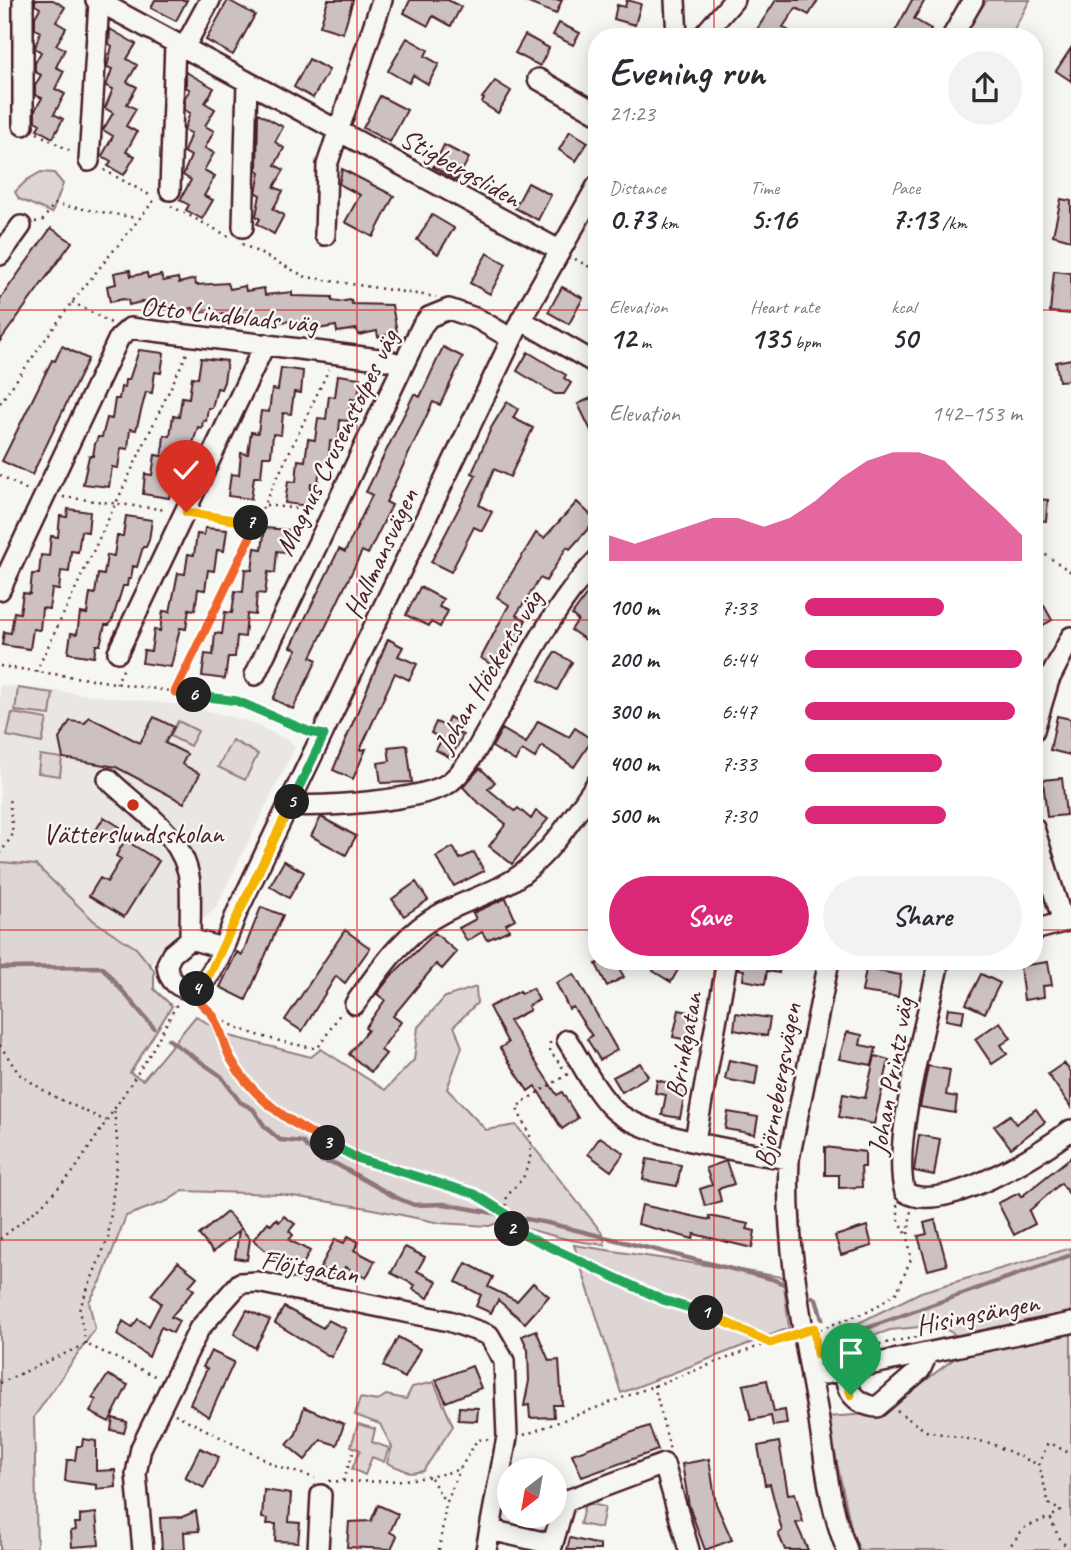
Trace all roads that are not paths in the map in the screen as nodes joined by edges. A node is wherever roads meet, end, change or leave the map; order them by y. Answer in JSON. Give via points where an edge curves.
{"nodes":[{"id":1,"x":23,"y":0,"type":"edge"},
{"id":2,"x":210,"y":0,"type":"edge"},
{"id":3,"x":382,"y":0,"type":"edge"},
{"id":4,"x":675,"y":0,"type":"edge"},
{"id":5,"x":734,"y":0,"type":"edge"},
{"id":6,"x":973,"y":0,"type":"edge"},
{"id":7,"x":97,"y":1,"type":"edge"},
{"id":8,"x":677,"y":28,"type":"edge"},
{"id":9,"x":710,"y":28,"type":"edge"},
{"id":10,"x":957,"y":28,"type":"edge"},
{"id":11,"x":180,"y":45,"type":"junction"},
{"id":12,"x":538,"y":79,"type":"dead end"},
{"id":13,"x":247,"y":82,"type":"junction"},
{"id":14,"x":588,"y":108,"type":"edge"},
{"id":15,"x":23,"y":125,"type":"dead end"},
{"id":16,"x":337,"y":131,"type":"junction"},
{"id":17,"x":89,"y":162,"type":"dead end"},
{"id":18,"x":170,"y":190,"type":"dead end"},
{"id":19,"x":588,"y":201,"type":"edge"},
{"id":20,"x":21,"y":226,"type":"road end"},
{"id":21,"x":243,"y":227,"type":"dead end"},
{"id":22,"x":325,"y":235,"type":"dead end"},
{"id":23,"x":559,"y":250,"type":"junction"},
{"id":24,"x":0,"y":255,"type":"edge"},
{"id":25,"x":521,"y":320,"type":"junction"},
{"id":26,"x":512,"y":339,"type":"junction"},
{"id":27,"x":265,"y":344,"type":"junction"},
{"id":28,"x":588,"y":359,"type":"edge"},
{"id":29,"x":403,"y":365,"type":"junction"},
{"id":30,"x":588,"y":571,"type":"edge"},
{"id":31,"x":0,"y":590,"type":"edge"},
{"id":32,"x":1071,"y":637,"type":"edge"},
{"id":33,"x":118,"y":652,"type":"dead end"},
{"id":34,"x":255,"y":675,"type":"dead end"},
{"id":35,"x":1043,"y":700,"type":"edge"},
{"id":36,"x":108,"y":779,"type":"dead end"},
{"id":37,"x":588,"y":795,"type":"edge"},
{"id":38,"x":290,"y":805,"type":"junction"},
{"id":39,"x":1043,"y":853,"type":"edge"},
{"id":40,"x":1067,"y":921,"type":"edge"},
{"id":41,"x":1043,"y":928,"type":"edge"},
{"id":42,"x":190,"y":939,"type":"junction"},
{"id":43,"x":222,"y":948,"type":"junction"},
{"id":44,"x":725,"y":970,"type":"edge"},
{"id":45,"x":827,"y":970,"type":"edge"},
{"id":46,"x":937,"y":970,"type":"edge"},
{"id":47,"x":355,"y":1004,"type":"road end"},
{"id":48,"x":559,"y":1040,"type":"road end"},
{"id":49,"x":1071,"y":1130,"type":"edge"},
{"id":50,"x":695,"y":1140,"type":"junction"},
{"id":51,"x":789,"y":1159,"type":"junction"},
{"id":52,"x":1071,"y":1322,"type":"edge"},
{"id":53,"x":928,"y":1353,"type":"junction"},
{"id":54,"x":846,"y":1367,"type":"junction"},
{"id":55,"x":811,"y":1377,"type":"junction"},
{"id":56,"x":321,"y":1495,"type":"dead end"},
{"id":57,"x":490,"y":1530,"type":"junction"},
{"id":58,"x":552,"y":1547,"type":"edge"},
{"id":59,"x":143,"y":1550,"type":"edge"},
{"id":60,"x":318,"y":1550,"type":"edge"},
{"id":61,"x":486,"y":1550,"type":"edge"},
{"id":62,"x":689,"y":1550,"type":"edge"},
{"id":63,"x":847,"y":1550,"type":"edge"}],
"edges":[{"from":1,"to":15,"type":"street"},
{"from":2,"to":11,"type":"street"},
{"from":3,"to":16,"type":"street"},
{"from":4,"to":8,"type":"street"},
{"from":5,"to":9,"type":"street"},
{"from":6,"to":10,"type":"street"},
{"from":7,"to":11,"type":"street","name":"Stigbergsliden"},
{"from":7,"to":17,"type":"street","name":"Stigbergsliden"},
{"from":11,"to":13,"type":"street","name":"Stigbergsliden"},
{"from":11,"to":18,"type":"street"},
{"from":12,"to":14,"type":"street"},
{"from":13,"to":16,"type":"street","name":"Stigbergsliden"},
{"from":13,"to":21,"type":"street"},
{"from":16,"to":22,"type":"street","via":[[327,165]]},
{"from":16,"to":23,"type":"street","name":"Stigbergsliden"},
{"from":19,"to":23,"type":"street","name":"Hallmansvägen"},
{"from":20,"to":24,"type":"street"},
{"from":23,"to":25,"type":"street","name":"Hallmansvägen"},
{"from":25,"to":26,"type":"street","name":"Hallmansvägen"},
{"from":25,"to":28,"type":"street"},
{"from":26,"to":29,"type":"street","name":"Magnus Crusenstolpes väg","via":[[462,312],[446,310],[429,317]]},
{"from":26,"to":38,"type":"street","name":"Hallmansvägen"},
{"from":27,"to":29,"type":"street","name":"Otto Lindblads väg"},
{"from":27,"to":31,"type":"street","name":"Otto Lindblads väg","via":[[136,327],[126,330]]},
{"from":27,"to":33,"type":"street"},
{"from":29,"to":34,"type":"street","name":"Magnus Crusenstolpes väg"},
{"from":30,"to":38,"type":"street","name":"Johan Höckerts väg","via":[[566,597],[471,758],[447,783],[412,796]]},
{"from":32,"to":35,"type":"street"},
{"from":36,"to":42,"type":"street","via":[[160,825],[185,860],[190,882]]},
{"from":37,"to":47,"type":"street","via":[[544,856],[519,876],[442,913],[412,933]]},
{"from":38,"to":43,"type":"street","name":"Hallmansvägen"},
{"from":39,"to":40,"type":"street"},
{"from":40,"to":41,"type":"street"},
{"from":42,"to":43,"type":"street"},
{"from":42,"to":43,"type":"street","name":"Hallmansvägen","via":[[172,954],[168,973],[179,987],[195,990],[204,984]]},
{"from":44,"to":50,"type":"street","name":"Brinkgatan"},
{"from":45,"to":51,"type":"street","name":"Björnebergsvägen"},
{"from":46,"to":49,"type":"street","name":"Johan Printz väg","via":[[904,1131],[905,1192],[923,1199],[997,1178]]},
{"from":48,"to":50,"type":"street","via":[[612,1108],[627,1120],[645,1129]]},
{"from":50,"to":51,"type":"street"},
{"from":51,"to":55,"type":"street","name":"Björnebergsvägen","via":[[789,1226]]},
{"from":52,"to":53,"type":"street","name":"Hisingsängen"},
{"from":53,"to":54,"type":"street","name":"Hisingsängen"},
{"from":53,"to":54,"type":"street","via":[[920,1370],[886,1402],[871,1406],[857,1400],[847,1386]]},
{"from":54,"to":55,"type":"street","name":"Hisingsängen"},
{"from":55,"to":63,"type":"street","name":"Björnebergsvägen","via":[[832,1503]]},
{"from":56,"to":60,"type":"street"},
{"from":57,"to":58,"type":"street"},
{"from":57,"to":59,"type":"street","name":"Flöjtgatan","via":[[507,1430],[504,1362],[489,1335],[449,1321],[257,1282],[240,1283],[208,1318],[170,1384],[141,1448],[136,1474]]},
{"from":57,"to":61,"type":"street","name":"Flöjtgatan"},
{"from":58,"to":62,"type":"street","via":[[565,1500],[664,1464]]}]}
